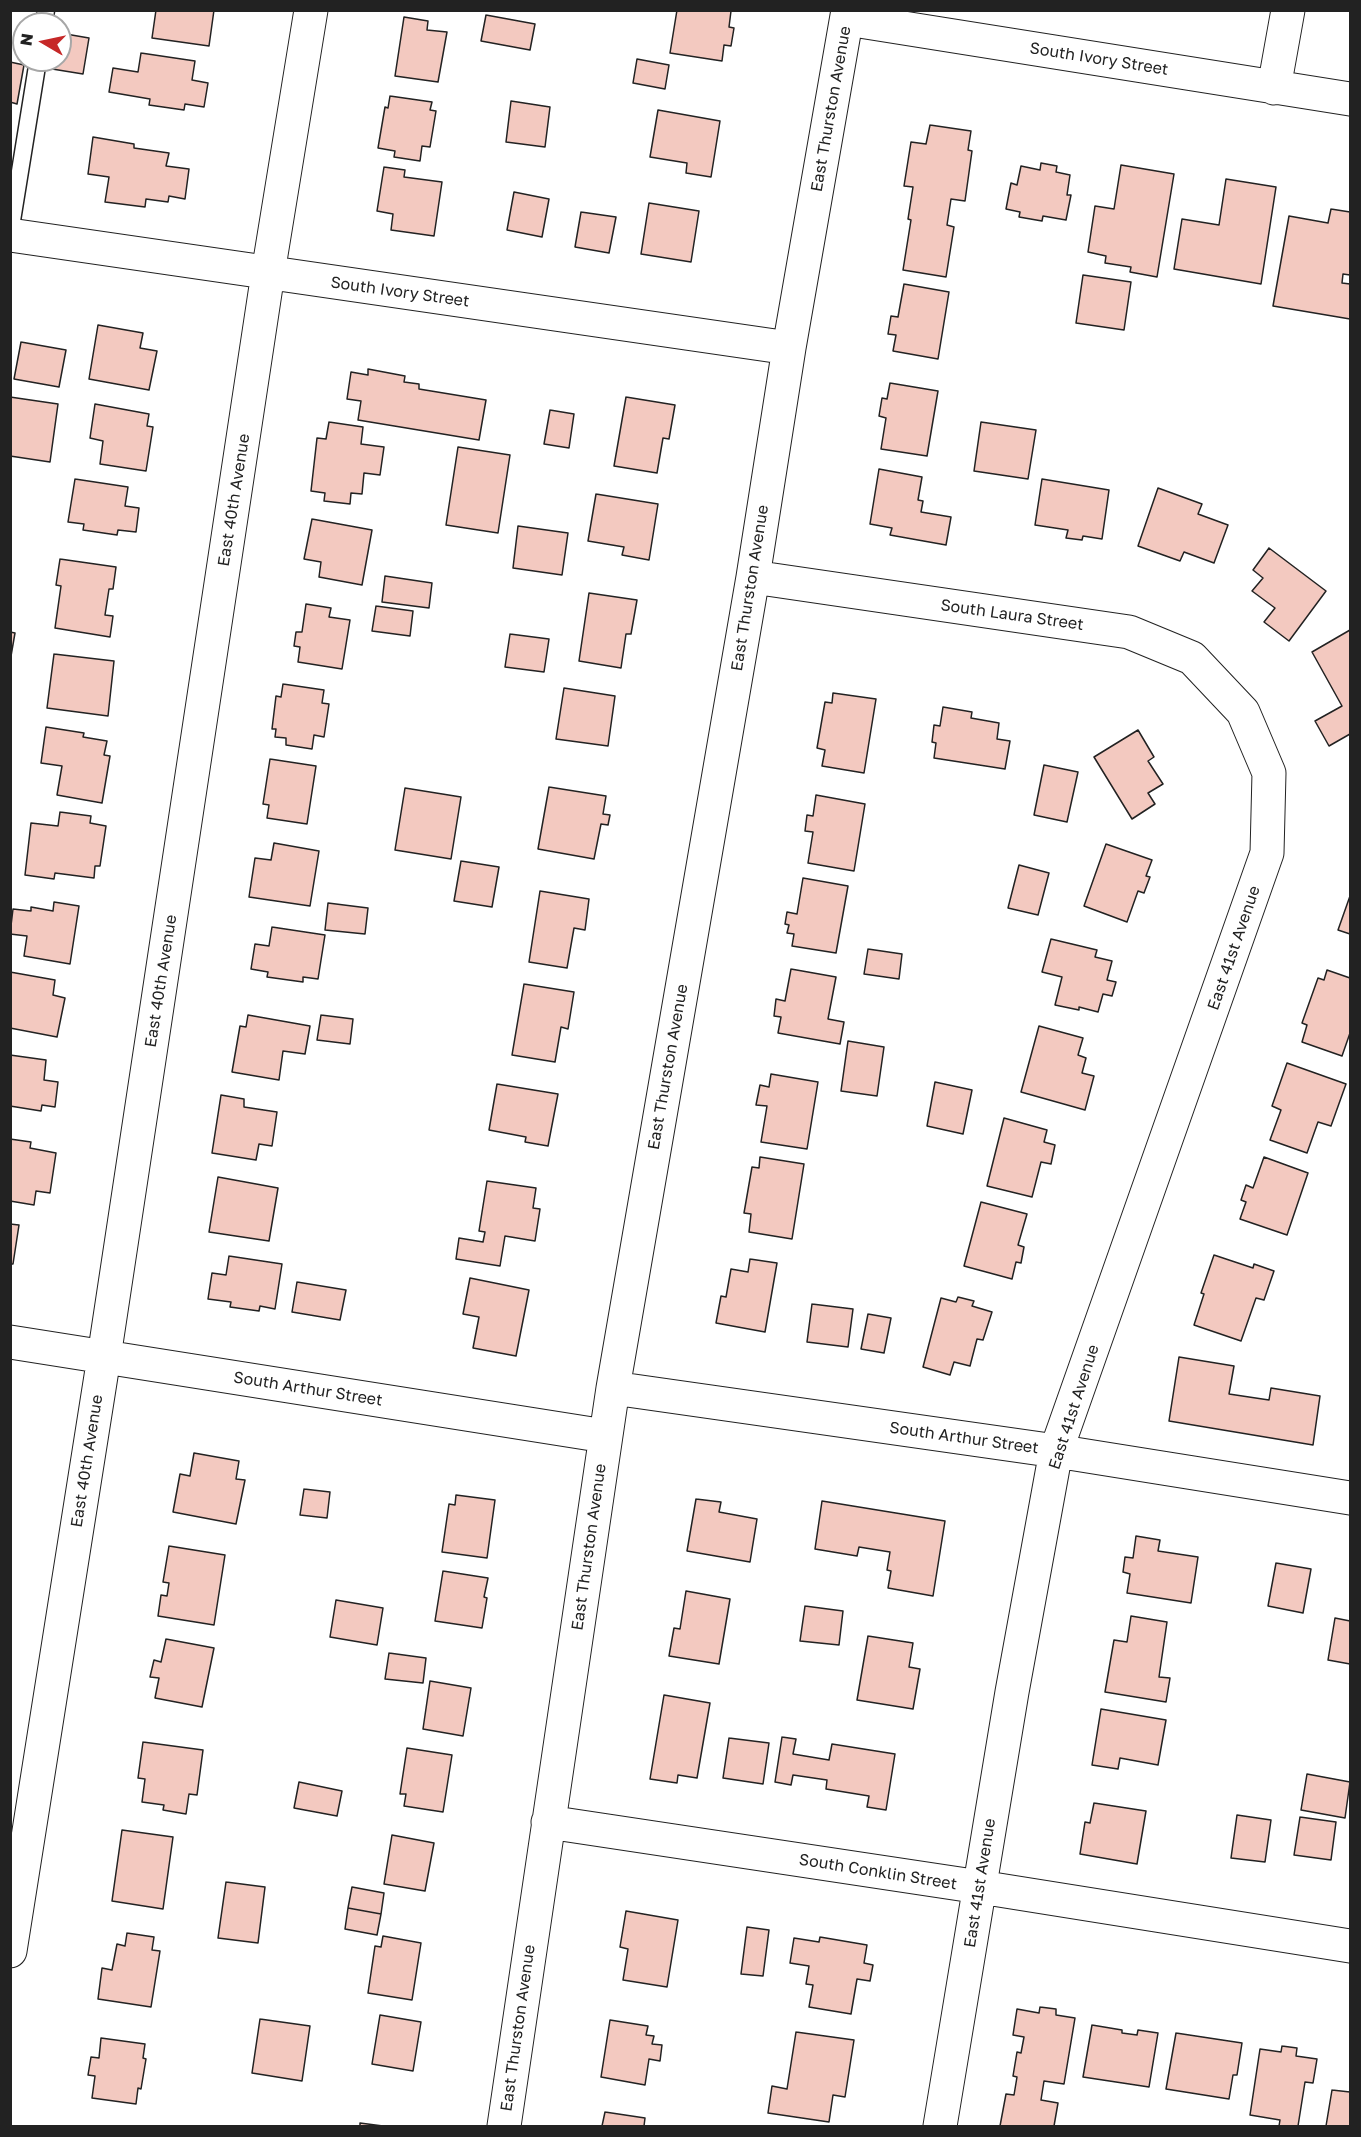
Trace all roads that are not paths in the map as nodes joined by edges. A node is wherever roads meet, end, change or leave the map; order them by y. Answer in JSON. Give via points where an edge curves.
{"nodes":[{"id":1,"x":311,"y":10,"type":"edge"},
{"id":2,"x":1288,"y":10,"type":"edge"},
{"id":3,"x":848,"y":15,"type":"edge"},
{"id":4,"x":36,"y":72,"type":"edge"},
{"id":5,"x":1274,"y":88,"type":"junction"},
{"id":6,"x":1350,"y":99,"type":"edge"},
{"id":7,"x":10,"y":234,"type":"edge"},
{"id":8,"x":268,"y":273,"type":"junction"},
{"id":9,"x":789,"y":348,"type":"junction"},
{"id":10,"x":753,"y":577,"type":"junction"},
{"id":11,"x":1244,"y":712,"type":"joint"},
{"id":12,"x":10,"y":1342,"type":"edge"},
{"id":13,"x":104,"y":1357,"type":"junction"},
{"id":14,"x":613,"y":1388,"type":"junction"},
{"id":15,"x":605,"y":1436,"type":"junction"},
{"id":16,"x":1056,"y":1451,"type":"junction"},
{"id":17,"x":1350,"y":1498,"type":"edge"},
{"id":18,"x":548,"y":1822,"type":"junction"},
{"id":19,"x":980,"y":1887,"type":"junction"},
{"id":20,"x":1350,"y":1946,"type":"edge"},
{"id":21,"x":10,"y":1951,"type":"edge"},
{"id":22,"x":504,"y":2127,"type":"edge"},
{"id":23,"x":940,"y":2127,"type":"edge"}],
"edges":[{"from":1,"to":8,"type":"street","name":"East 40th Avenue"},
{"from":2,"to":5,"type":"street"},
{"from":3,"to":5,"type":"street","name":"South Ivory Street"},
{"from":3,"to":9,"type":"street","name":"East Thurston Avenue"},
{"from":4,"to":7,"type":"lane"},
{"from":5,"to":6,"type":"street","name":"South Ivory Street"},
{"from":7,"to":8,"type":"street","name":"South Ivory Street"},
{"from":8,"to":9,"type":"street","name":"South Ivory Street"},
{"from":8,"to":13,"type":"street","name":"East 40th Avenue"},
{"from":9,"to":10,"type":"street","name":"East Thurston Avenue"},
{"from":10,"to":11,"type":"street","name":"South Laura Street","via":[[1129,632],[1192,658]]},
{"from":10,"to":14,"type":"street","name":"East Thurston Avenue"},
{"from":11,"to":16,"type":"street","name":"East 41st Avenue","via":[[1269,773],[1267,853]]},
{"from":12,"to":13,"type":"street","name":"South Arthur Street"},
{"from":13,"to":15,"type":"street","name":"South Arthur Street"},
{"from":13,"to":21,"type":"street","name":"East 40th Avenue"},
{"from":14,"to":15,"type":"street","name":"East Thurston Avenue"},
{"from":14,"to":16,"type":"street","name":"South Arthur Street"},
{"from":15,"to":18,"type":"street","name":"East Thurston Avenue"},
{"from":16,"to":17,"type":"street","name":"South Arthur Street"},
{"from":16,"to":19,"type":"street","name":"East 41st Avenue"},
{"from":18,"to":19,"type":"street","name":"South Conklin Street"},
{"from":18,"to":22,"type":"street","name":"East Thurston Avenue"},
{"from":19,"to":20,"type":"street","name":"South Conklin Street"},
{"from":19,"to":23,"type":"street","name":"East 41st Avenue"}]}
